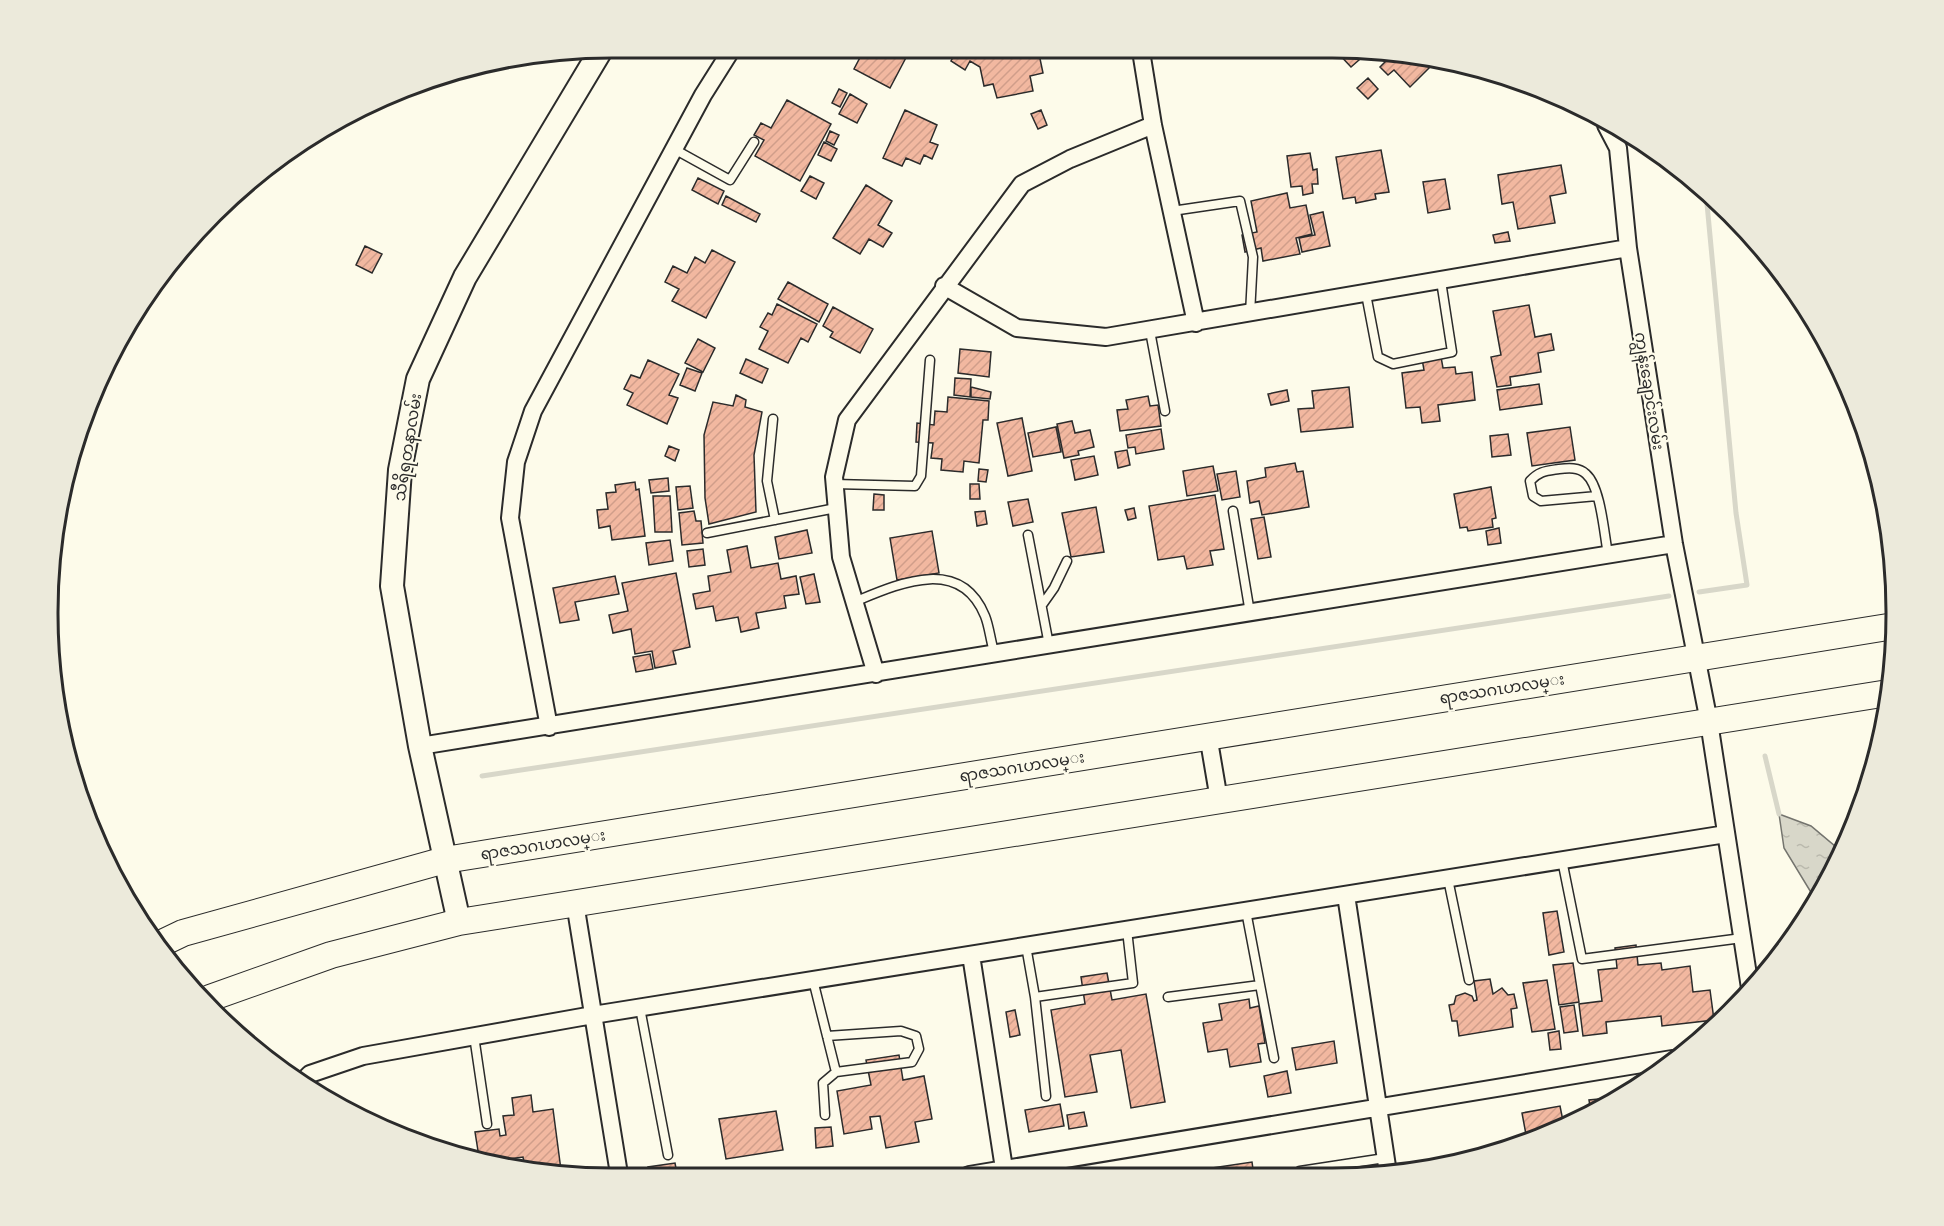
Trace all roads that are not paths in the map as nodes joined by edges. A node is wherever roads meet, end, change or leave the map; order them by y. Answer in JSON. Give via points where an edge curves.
{"nodes":[{"id":1,"x":726,"y":58,"type":"edge"},
{"id":2,"x":1143,"y":58,"type":"edge"},
{"id":3,"x":596,"y":59,"type":"edge"},
{"id":4,"x":1153,"y":125,"type":"junction"},
{"id":5,"x":1611,"y":135,"type":"edge"},
{"id":6,"x":754,"y":142,"type":"dead end"},
{"id":7,"x":674,"y":149,"type":"junction"},
{"id":8,"x":1172,"y":211,"type":"junction"},
{"id":9,"x":1628,"y":248,"type":"junction"},
{"id":10,"x":1441,"y":281,"type":"junction"},
{"id":11,"x":944,"y":286,"type":"junction"},
{"id":12,"x":1366,"y":294,"type":"junction"},
{"id":13,"x":1250,"y":314,"type":"junction"},
{"id":14,"x":1196,"y":323,"type":"junction"},
{"id":15,"x":1150,"y":331,"type":"junction"},
{"id":16,"x":930,"y":360,"type":"dead end"},
{"id":17,"x":1166,"y":411,"type":"dead end"},
{"id":18,"x":773,"y":419,"type":"dead end"},
{"id":19,"x":834,"y":484,"type":"junction"},
{"id":20,"x":1597,"y":496,"type":"junction"},
{"id":21,"x":836,"y":508,"type":"junction"},
{"id":22,"x":1233,"y":511,"type":"dead end"},
{"id":23,"x":776,"y":520,"type":"junction"},
{"id":24,"x":707,"y":533,"type":"dead end"},
{"id":25,"x":1028,"y":535,"type":"dead end"},
{"id":26,"x":1674,"y":544,"type":"junction"},
{"id":27,"x":1608,"y":555,"type":"junction"},
{"id":28,"x":1067,"y":561,"type":"dead end"},
{"id":29,"x":854,"y":602,"type":"junction"},
{"id":30,"x":1042,"y":605,"type":"junction"},
{"id":31,"x":1250,"y":613,"type":"junction"},
{"id":32,"x":1885,"y":627,"type":"edge"},
{"id":33,"x":1049,"y":645,"type":"junction"},
{"id":34,"x":993,"y":648,"type":"dead end"},
{"id":35,"x":1697,"y":657,"type":"junction"},
{"id":36,"x":876,"y":674,"type":"junction"},
{"id":37,"x":1879,"y":694,"type":"edge"},
{"id":38,"x":1709,"y":722,"type":"junction"},
{"id":39,"x":549,"y":727,"type":"junction"},
{"id":40,"x":1208,"y":735,"type":"junction"},
{"id":41,"x":420,"y":746,"type":"junction"},
{"id":42,"x":1218,"y":800,"type":"junction"},
{"id":43,"x":1726,"y":834,"type":"junction"},
{"id":44,"x":445,"y":860,"type":"junction"},
{"id":45,"x":1562,"y":860,"type":"junction"},
{"id":46,"x":1448,"y":879,"type":"junction"},
{"id":47,"x":1346,"y":895,"type":"junction"},
{"id":48,"x":575,"y":903,"type":"junction"},
{"id":49,"x":1246,"y":911,"type":"junction"},
{"id":50,"x":459,"y":922,"type":"junction"},
{"id":51,"x":1127,"y":930,"type":"junction"},
{"id":52,"x":1742,"y":938,"type":"junction"},
{"id":53,"x":166,"y":941,"type":"edge"},
{"id":54,"x":1026,"y":946,"type":"junction"},
{"id":55,"x":971,"y":955,"type":"junction"},
{"id":56,"x":1748,"y":978,"type":"edge"},
{"id":57,"x":813,"y":980,"type":"junction"},
{"id":58,"x":1469,"y":980,"type":"dead end"},
{"id":59,"x":1260,"y":985,"type":"junction"},
{"id":60,"x":213,"y":997,"type":"edge"},
{"id":61,"x":1035,"y":997,"type":"junction"},
{"id":62,"x":1168,"y":997,"type":"dead end"},
{"id":63,"x":640,"y":1008,"type":"junction"},
{"id":64,"x":594,"y":1015,"type":"junction"},
{"id":65,"x":474,"y":1036,"type":"junction"},
{"id":66,"x":827,"y":1036,"type":"junction"},
{"id":67,"x":1274,"y":1058,"type":"dead end"},
{"id":68,"x":1657,"y":1062,"type":"edge"},
{"id":69,"x":836,"y":1072,"type":"junction"},
{"id":70,"x":308,"y":1076,"type":"edge"},
{"id":71,"x":1046,"y":1096,"type":"dead end"},
{"id":72,"x":1380,"y":1108,"type":"junction"},
{"id":73,"x":825,"y":1115,"type":"dead end"},
{"id":74,"x":487,"y":1124,"type":"dead end"},
{"id":75,"x":668,"y":1155,"type":"dead end"},
{"id":76,"x":1387,"y":1164,"type":"edge"},
{"id":77,"x":619,"y":1168,"type":"edge"},
{"id":78,"x":1004,"y":1168,"type":"edge"},
{"id":79,"x":1028,"y":1168,"type":"edge"}],
"edges":[{"from":1,"to":7,"type":"street"},
{"from":2,"to":4,"type":"street"},
{"from":3,"to":41,"type":"main road","name":"သီရိရတနာလမ်း","via":[[465,277],[418,379],[400,470],[392,586]]},
{"from":4,"to":8,"type":"street"},
{"from":4,"to":11,"type":"street","via":[[1070,159],[1022,184]]},
{"from":5,"to":9,"type":"street","name":"ကျွန်းချောင်းလမ်း","via":[[1618,148]]},
{"from":6,"to":7,"type":"lane","via":[[730,180]]},
{"from":7,"to":39,"type":"street","via":[[533,411],[516,462],[510,518]]},
{"from":8,"to":13,"type":"lane","via":[[1240,201],[1253,257]]},
{"from":8,"to":14,"type":"street"},
{"from":9,"to":10,"type":"street"},
{"from":9,"to":26,"type":"street","name":"ကျွန်းချောင်းလမ်း"},
{"from":10,"to":12,"type":"street"},
{"from":10,"to":12,"type":"lane","via":[[1452,351],[1394,364],[1378,357]]},
{"from":11,"to":15,"type":"street","via":[[1017,328],[1106,338]]},
{"from":11,"to":19,"type":"street","via":[[847,420]]},
{"from":12,"to":13,"type":"street"},
{"from":13,"to":14,"type":"street"},
{"from":14,"to":15,"type":"street"},
{"from":15,"to":17,"type":"lane"},
{"from":16,"to":19,"type":"lane","via":[[921,476],[915,486]]},
{"from":18,"to":23,"type":"lane","via":[[767,481]]},
{"from":19,"to":21,"type":"street"},
{"from":20,"to":20,"type":"lane","via":[[1585,472],[1570,468],[1538,472],[1530,481],[1533,496],[1540,501]]},
{"from":20,"to":27,"type":"lane"},
{"from":21,"to":23,"type":"lane"},
{"from":21,"to":29,"type":"street","via":[[841,557]]},
{"from":22,"to":31,"type":"lane"},
{"from":23,"to":24,"type":"lane"},
{"from":25,"to":30,"type":"lane"},
{"from":26,"to":27,"type":"street"},
{"from":26,"to":35,"type":"street","name":"ကျွန်းချောင်းလမ်း"},
{"from":27,"to":31,"type":"street"},
{"from":28,"to":30,"type":"lane"},
{"from":29,"to":34,"type":"lane","via":[[898,584],[941,578],[965,588],[984,615]]},
{"from":29,"to":36,"type":"street"},
{"from":30,"to":33,"type":"lane"},
{"from":31,"to":33,"type":"street"},
{"from":32,"to":35,"type":"main road","name":"ရာဇသဂၤဟလမ္း"},
{"from":33,"to":36,"type":"street"},
{"from":35,"to":38,"type":"street","name":"ကျွန်းချောင်းလမ်း"},
{"from":35,"to":40,"type":"main road","name":"ရာဇသဂၤဟလမ္း"},
{"from":36,"to":39,"type":"street"},
{"from":37,"to":38,"type":"main road"},
{"from":38,"to":42,"type":"main road"},
{"from":38,"to":43,"type":"street","name":"ကျွန်းချောင်းလမ်း"},
{"from":39,"to":41,"type":"street"},
{"from":40,"to":42,"type":"street"},
{"from":40,"to":44,"type":"main road","name":"ရာဇသဂၤဟလမ္း"},
{"from":41,"to":44,"type":"main road","name":"သီရိရတနာလမ်း"},
{"from":42,"to":48,"type":"main road"},
{"from":43,"to":45,"type":"street"},
{"from":43,"to":52,"type":"street","name":"ကျွန်းချောင်းလမ်း"},
{"from":44,"to":50,"type":"main road","name":"သီရိရတနာလမ်း"},
{"from":44,"to":53,"type":"main road","name":"ရာဇသဂၤဟလမ္း","via":[[183,933]]},
{"from":45,"to":46,"type":"street"},
{"from":45,"to":52,"type":"lane","via":[[1582,959]]},
{"from":46,"to":47,"type":"street"},
{"from":46,"to":58,"type":"lane"},
{"from":47,"to":49,"type":"street"},
{"from":47,"to":72,"type":"street"},
{"from":48,"to":50,"type":"main road"},
{"from":48,"to":64,"type":"street"},
{"from":49,"to":51,"type":"street"},
{"from":49,"to":59,"type":"lane"},
{"from":50,"to":60,"type":"main road","via":[[331,955]]},
{"from":51,"to":54,"type":"street"},
{"from":51,"to":61,"type":"lane","via":[[1133,983]]},
{"from":52,"to":56,"type":"street","name":"ကျွန်းချောင်းလမ်း"},
{"from":54,"to":55,"type":"street"},
{"from":54,"to":61,"type":"lane"},
{"from":55,"to":57,"type":"street"},
{"from":55,"to":78,"type":"street"},
{"from":57,"to":63,"type":"street"},
{"from":57,"to":66,"type":"lane"},
{"from":59,"to":62,"type":"lane"},
{"from":59,"to":67,"type":"lane"},
{"from":61,"to":71,"type":"lane"},
{"from":63,"to":64,"type":"street"},
{"from":63,"to":75,"type":"lane"},
{"from":64,"to":65,"type":"street"},
{"from":64,"to":77,"type":"street"},
{"from":65,"to":70,"type":"street","via":[[363,1056]]},
{"from":65,"to":74,"type":"lane"},
{"from":66,"to":69,"type":"lane"},
{"from":66,"to":69,"type":"lane","via":[[901,1031],[916,1036],[919,1049],[912,1062]]},
{"from":68,"to":72,"type":"street"},
{"from":69,"to":73,"type":"lane","via":[[823,1083]]},
{"from":72,"to":76,"type":"street"},
{"from":72,"to":79,"type":"street"}]}
